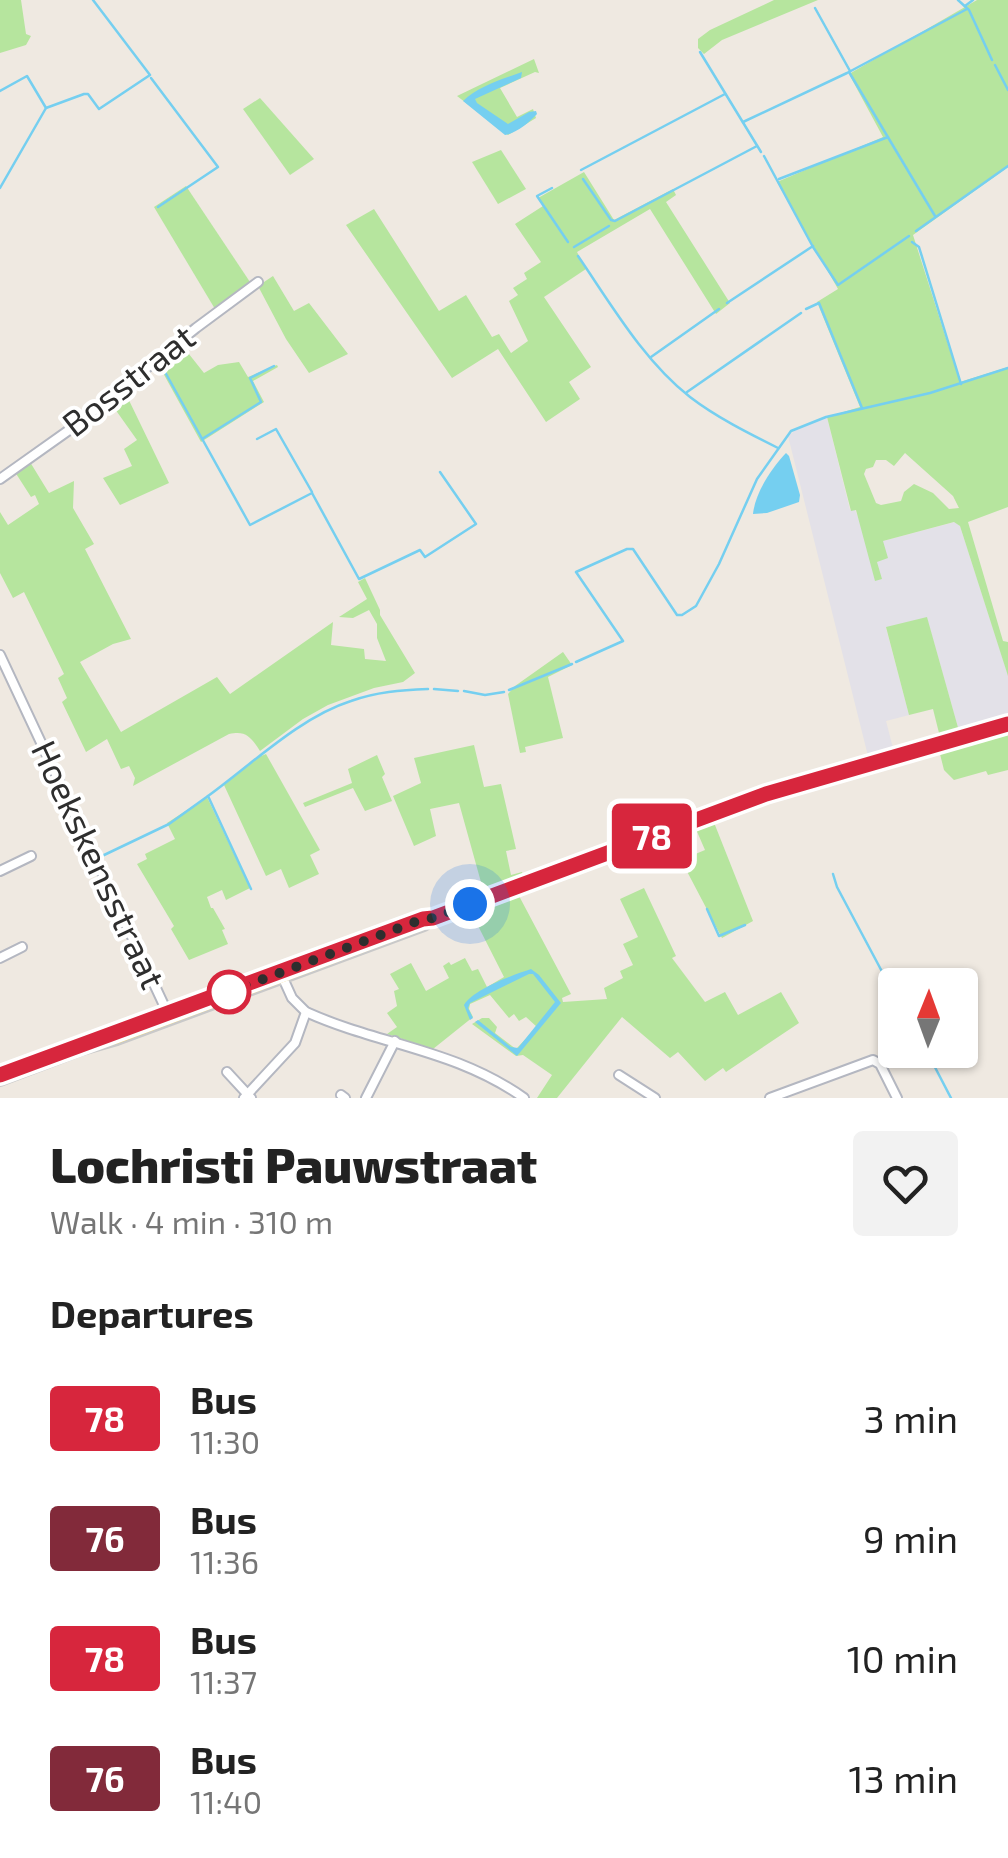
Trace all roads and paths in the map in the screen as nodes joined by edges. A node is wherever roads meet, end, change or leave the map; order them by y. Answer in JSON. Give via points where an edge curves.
{"nodes":[{"id":1,"x":258,"y":282,"type":"dead end"},
{"id":2,"x":0,"y":479,"type":"edge"},
{"id":3,"x":0,"y":656,"type":"edge"},
{"id":4,"x":1008,"y":724,"type":"edge"},
{"id":5,"x":31,"y":856,"type":"dead end"},
{"id":6,"x":0,"y":871,"type":"edge"},
{"id":7,"x":22,"y":947,"type":"dead end"},
{"id":8,"x":0,"y":958,"type":"edge"},
{"id":9,"x":281,"y":975,"type":"junction"},
{"id":10,"x":306,"y":1012,"type":"junction"},
{"id":11,"x":170,"y":1017,"type":"junction"},
{"id":12,"x":395,"y":1041,"type":"junction"},
{"id":13,"x":228,"y":1072,"type":"dead end"},
{"id":14,"x":619,"y":1075,"type":"dead end"},
{"id":15,"x":0,"y":1077,"type":"edge"},
{"id":16,"x":247,"y":1097,"type":"edge"},
{"id":17,"x":774,"y":1097,"type":"edge"},
{"id":18,"x":366,"y":1098,"type":"edge"},
{"id":19,"x":524,"y":1098,"type":"edge"},
{"id":20,"x":655,"y":1098,"type":"edge"},
{"id":21,"x":897,"y":1098,"type":"edge"}],
"edges":[{"from":1,"to":2,"type":"street","name":"Bosstraat"},
{"from":3,"to":11,"type":"street","name":"Hoekskensstraat"},
{"from":4,"to":9,"type":"main road","via":[[766,794]]},
{"from":5,"to":6,"type":"street"},
{"from":7,"to":8,"type":"street"},
{"from":9,"to":10,"type":"street"},
{"from":9,"to":11,"type":"main road"},
{"from":10,"to":12,"type":"street"},
{"from":10,"to":16,"type":"street","via":[[294,1044]]},
{"from":11,"to":15,"type":"main road"},
{"from":12,"to":18,"type":"street"},
{"from":12,"to":19,"type":"street","via":[[454,1060]]},
{"from":13,"to":16,"type":"street"},
{"from":14,"to":20,"type":"street"},
{"from":17,"to":21,"type":"street","via":[[875,1060]]}]}
